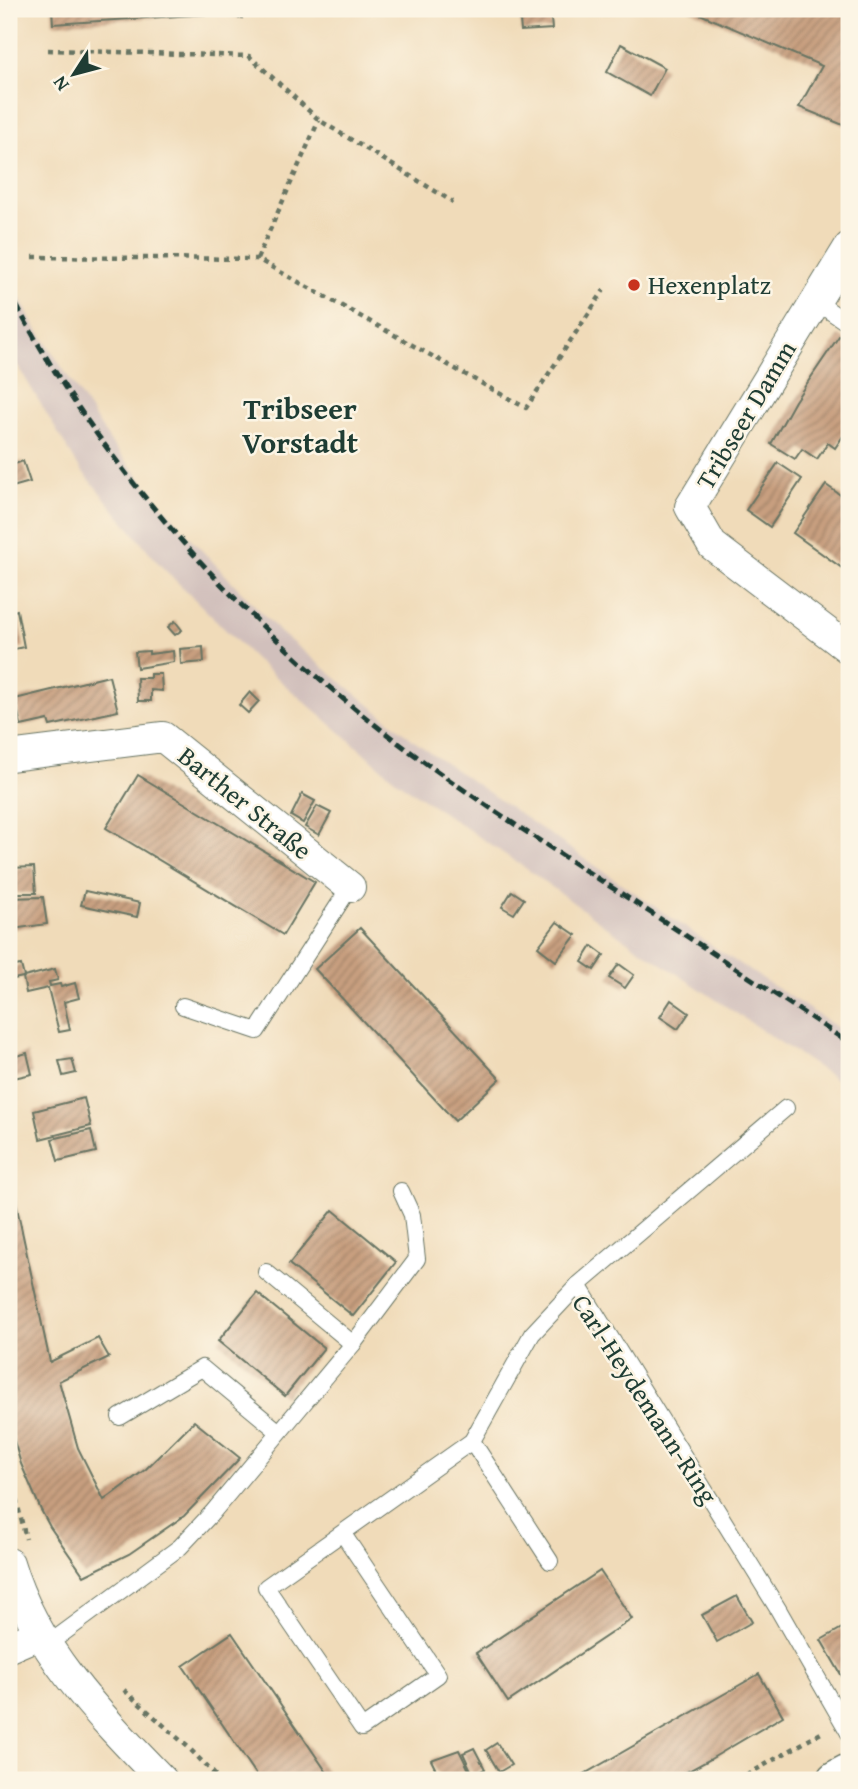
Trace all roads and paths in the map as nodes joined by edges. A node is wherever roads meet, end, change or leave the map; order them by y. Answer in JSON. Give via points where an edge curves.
{"nodes":[{"id":1,"x":48,"y":50,"type":"dead end"},
{"id":2,"x":319,"y":120,"type":"junction"},
{"id":3,"x":453,"y":202,"type":"dead end"},
{"id":4,"x":849,"y":247,"type":"edge"},
{"id":5,"x":33,"y":257,"type":"dead end"},
{"id":6,"x":257,"y":260,"type":"junction"},
{"id":7,"x":604,"y":290,"type":"dead end"},
{"id":8,"x":815,"y":301,"type":"junction"},
{"id":9,"x":849,"y":324,"type":"edge"},
{"id":10,"x":849,"y":649,"type":"edge"},
{"id":11,"x":9,"y":756,"type":"edge"},
{"id":12,"x":350,"y":887,"type":"joint"},
{"id":13,"x":183,"y":1006,"type":"dead end"},
{"id":14,"x":786,"y":1108,"type":"dead end"},
{"id":15,"x":401,"y":1191,"type":"dead end"},
{"id":16,"x":266,"y":1272,"type":"dead end"},
{"id":17,"x":578,"y":1285,"type":"junction"},
{"id":18,"x":353,"y":1344,"type":"junction"},
{"id":19,"x":120,"y":1417,"type":"dead end"},
{"id":20,"x":279,"y":1432,"type":"junction"},
{"id":21,"x":472,"y":1441,"type":"junction"},
{"id":22,"x":343,"y":1534,"type":"junction"},
{"id":23,"x":551,"y":1561,"type":"dead end"},
{"id":24,"x":9,"y":1563,"type":"edge"},
{"id":25,"x":43,"y":1640,"type":"junction"},
{"id":26,"x":9,"y":1647,"type":"edge"},
{"id":27,"x":846,"y":1727,"type":"edge"},
{"id":28,"x":849,"y":1773,"type":"edge"},
{"id":29,"x":162,"y":1780,"type":"edge"},
{"id":30,"x":738,"y":1780,"type":"edge"},
{"id":31,"x":836,"y":1780,"type":"edge"}],
"edges":[{"from":1,"to":2,"type":"path","via":[[249,56]]},
{"from":2,"to":3,"type":"path"},
{"from":2,"to":6,"type":"path"},
{"from":4,"to":8,"type":"street","name":"Tribseer Damm"},
{"from":5,"to":6,"type":"path"},
{"from":6,"to":7,"type":"path","via":[[526,408]]},
{"from":8,"to":9,"type":"lane"},
{"from":8,"to":10,"type":"street","name":"Tribseer Damm","via":[[690,507],[712,545]]},
{"from":11,"to":12,"type":"street","name":"Barther Straße","via":[[163,737]]},
{"from":12,"to":13,"type":"lane","via":[[257,1031]]},
{"from":14,"to":17,"type":"lane"},
{"from":15,"to":18,"type":"lane","via":[[412,1215],[417,1259]]},
{"from":16,"to":18,"type":"lane"},
{"from":17,"to":21,"type":"lane","name":"Carl-Heydemann-Ring","via":[[532,1334]]},
{"from":17,"to":27,"type":"lane","name":"Carl-Heydemann-Ring"},
{"from":18,"to":20,"type":"lane"},
{"from":19,"to":20,"type":"lane","via":[[202,1368]]},
{"from":20,"to":25,"type":"lane","via":[[180,1547]]},
{"from":21,"to":22,"type":"lane","name":"Carl-Heydemann-Ring"},
{"from":21,"to":23,"type":"lane"},
{"from":22,"to":22,"type":"lane","name":"Carl-Heydemann-Ring","via":[[266,1587],[362,1728],[438,1675]]},
{"from":24,"to":25,"type":"street"},
{"from":25,"to":26,"type":"street"},
{"from":25,"to":29,"type":"street"},
{"from":27,"to":30,"type":"path"},
{"from":28,"to":31,"type":"main road"}]}
